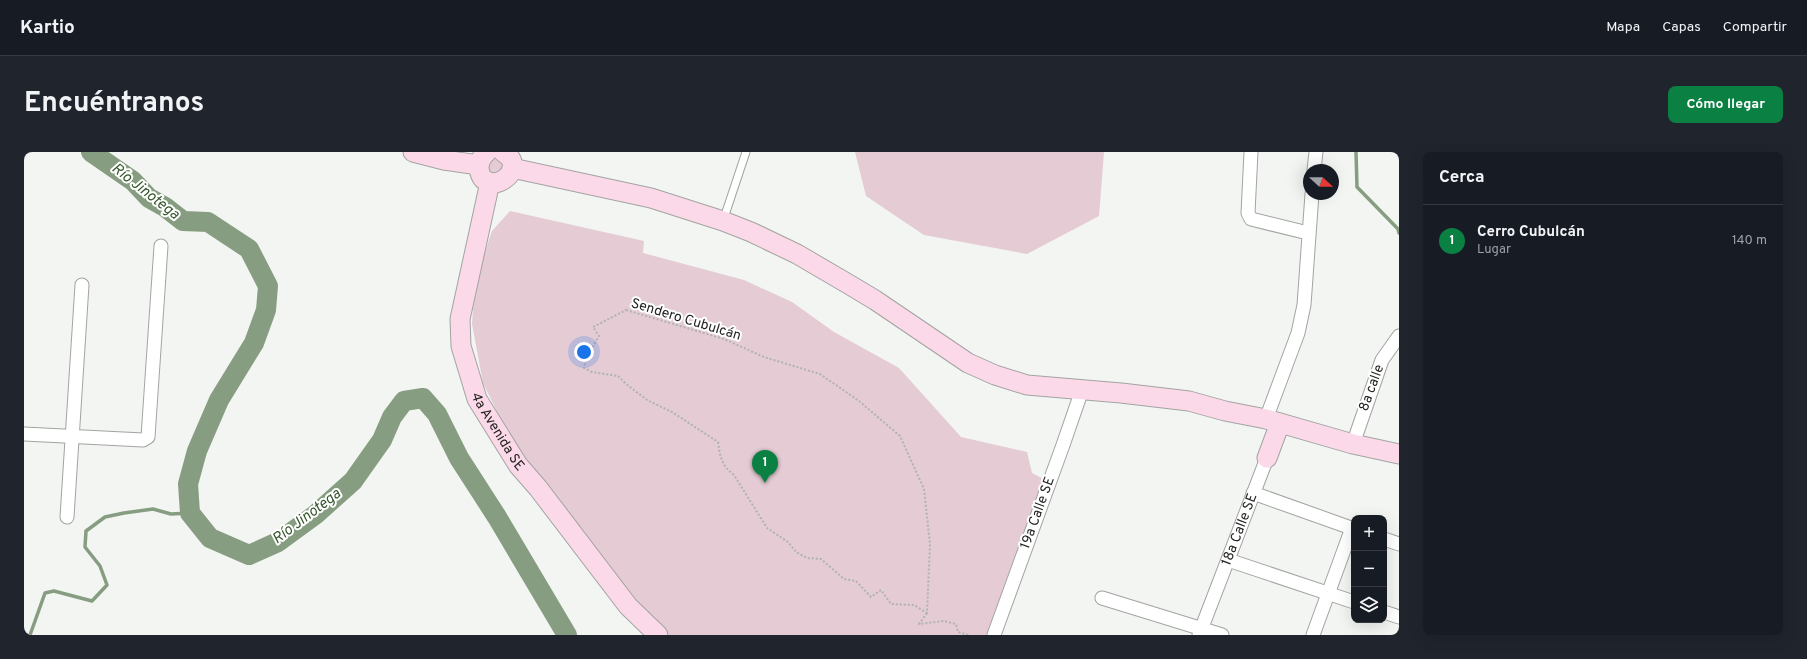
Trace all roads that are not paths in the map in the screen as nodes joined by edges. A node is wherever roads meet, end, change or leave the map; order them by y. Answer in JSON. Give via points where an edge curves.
{"nodes":[{"id":1,"x":413,"y":152,"type":"edge"},
{"id":2,"x":746,"y":152,"type":"edge"},
{"id":3,"x":1251,"y":152,"type":"edge"},
{"id":4,"x":1316,"y":152,"type":"edge"},
{"id":5,"x":483,"y":159,"type":"edge"},
{"id":6,"x":508,"y":160,"type":"edge"},
{"id":7,"x":1315,"y":164,"type":"edge"},
{"id":8,"x":490,"y":182,"type":"junction"},
{"id":9,"x":1311,"y":200,"type":"edge"},
{"id":10,"x":723,"y":221,"type":"junction"},
{"id":11,"x":1308,"y":233,"type":"junction"},
{"id":12,"x":161,"y":246,"type":"dead end"},
{"id":13,"x":82,"y":285,"type":"dead end"},
{"id":14,"x":1399,"y":336,"type":"edge"},
{"id":15,"x":1082,"y":390,"type":"junction"},
{"id":16,"x":1273,"y":421,"type":"junction"},
{"id":17,"x":24,"y":434,"type":"edge"},
{"id":18,"x":72,"y":437,"type":"junction"},
{"id":19,"x":1353,"y":444,"type":"junction"},
{"id":20,"x":1399,"y":454,"type":"edge"},
{"id":21,"x":1267,"y":458,"type":"joint"},
{"id":22,"x":1253,"y":493,"type":"junction"},
{"id":23,"x":67,"y":517,"type":"dead end"},
{"id":24,"x":1351,"y":527,"type":"edge"},
{"id":25,"x":1351,"y":533,"type":"edge"},
{"id":26,"x":1387,"y":540,"type":"edge"},
{"id":27,"x":1399,"y":544,"type":"edge"},
{"id":28,"x":1228,"y":560,"type":"junction"},
{"id":29,"x":1328,"y":594,"type":"junction"},
{"id":30,"x":1102,"y":598,"type":"dead end"},
{"id":31,"x":1351,"y":601,"type":"edge"},
{"id":32,"x":1387,"y":613,"type":"edge"},
{"id":33,"x":1399,"y":617,"type":"edge"},
{"id":34,"x":1200,"y":632,"type":"edge"},
{"id":35,"x":658,"y":635,"type":"edge"},
{"id":36,"x":994,"y":635,"type":"edge"},
{"id":37,"x":1222,"y":635,"type":"edge"},
{"id":38,"x":1313,"y":635,"type":"edge"}],
"edges":[{"from":1,"to":5,"type":"main road","via":[[444,160]]},
{"from":2,"to":10,"type":"lane"},
{"from":3,"to":11,"type":"street","via":[[1248,213],[1251,219]]},
{"from":4,"to":7,"type":"street"},
{"from":5,"to":8,"type":"main road","via":[[482,176]]},
{"from":6,"to":8,"type":"main road","via":[[508,177],[495,183]]},
{"from":6,"to":10,"type":"main road","via":[[651,198]]},
{"from":8,"to":35,"type":"main road","name":"4a Avenida SE","via":[[460,319],[461,346],[478,399],[518,465],[628,606]]},
{"from":9,"to":11,"type":"street"},
{"from":10,"to":15,"type":"main road","via":[[797,254],[875,300],[968,363],[1027,385]]},
{"from":11,"to":16,"type":"street","via":[[1304,305]]},
{"from":12,"to":18,"type":"street","via":[[148,437],[143,440]]},
{"from":13,"to":18,"type":"street"},
{"from":14,"to":19,"type":"street","name":"8a calle","via":[[1382,360]]},
{"from":15,"to":16,"type":"main road","via":[[1189,401]]},
{"from":15,"to":36,"type":"street","name":"19a Calle SE"},
{"from":16,"to":19,"type":"main road"},
{"from":16,"to":21,"type":"main road","name":"18a Calle SE"},
{"from":17,"to":18,"type":"street"},
{"from":18,"to":23,"type":"street"},
{"from":19,"to":20,"type":"main road"},
{"from":21,"to":22,"type":"street","name":"18a Calle SE"},
{"from":22,"to":24,"type":"street"},
{"from":22,"to":28,"type":"street","name":"18a Calle SE"},
{"from":25,"to":29,"type":"street"},
{"from":26,"to":27,"type":"street"},
{"from":28,"to":29,"type":"street"},
{"from":28,"to":34,"type":"street","name":"18a Calle SE"},
{"from":29,"to":31,"type":"street"},
{"from":29,"to":38,"type":"street"},
{"from":30,"to":34,"type":"street"},
{"from":32,"to":33,"type":"street"},
{"from":34,"to":37,"type":"street"}]}
